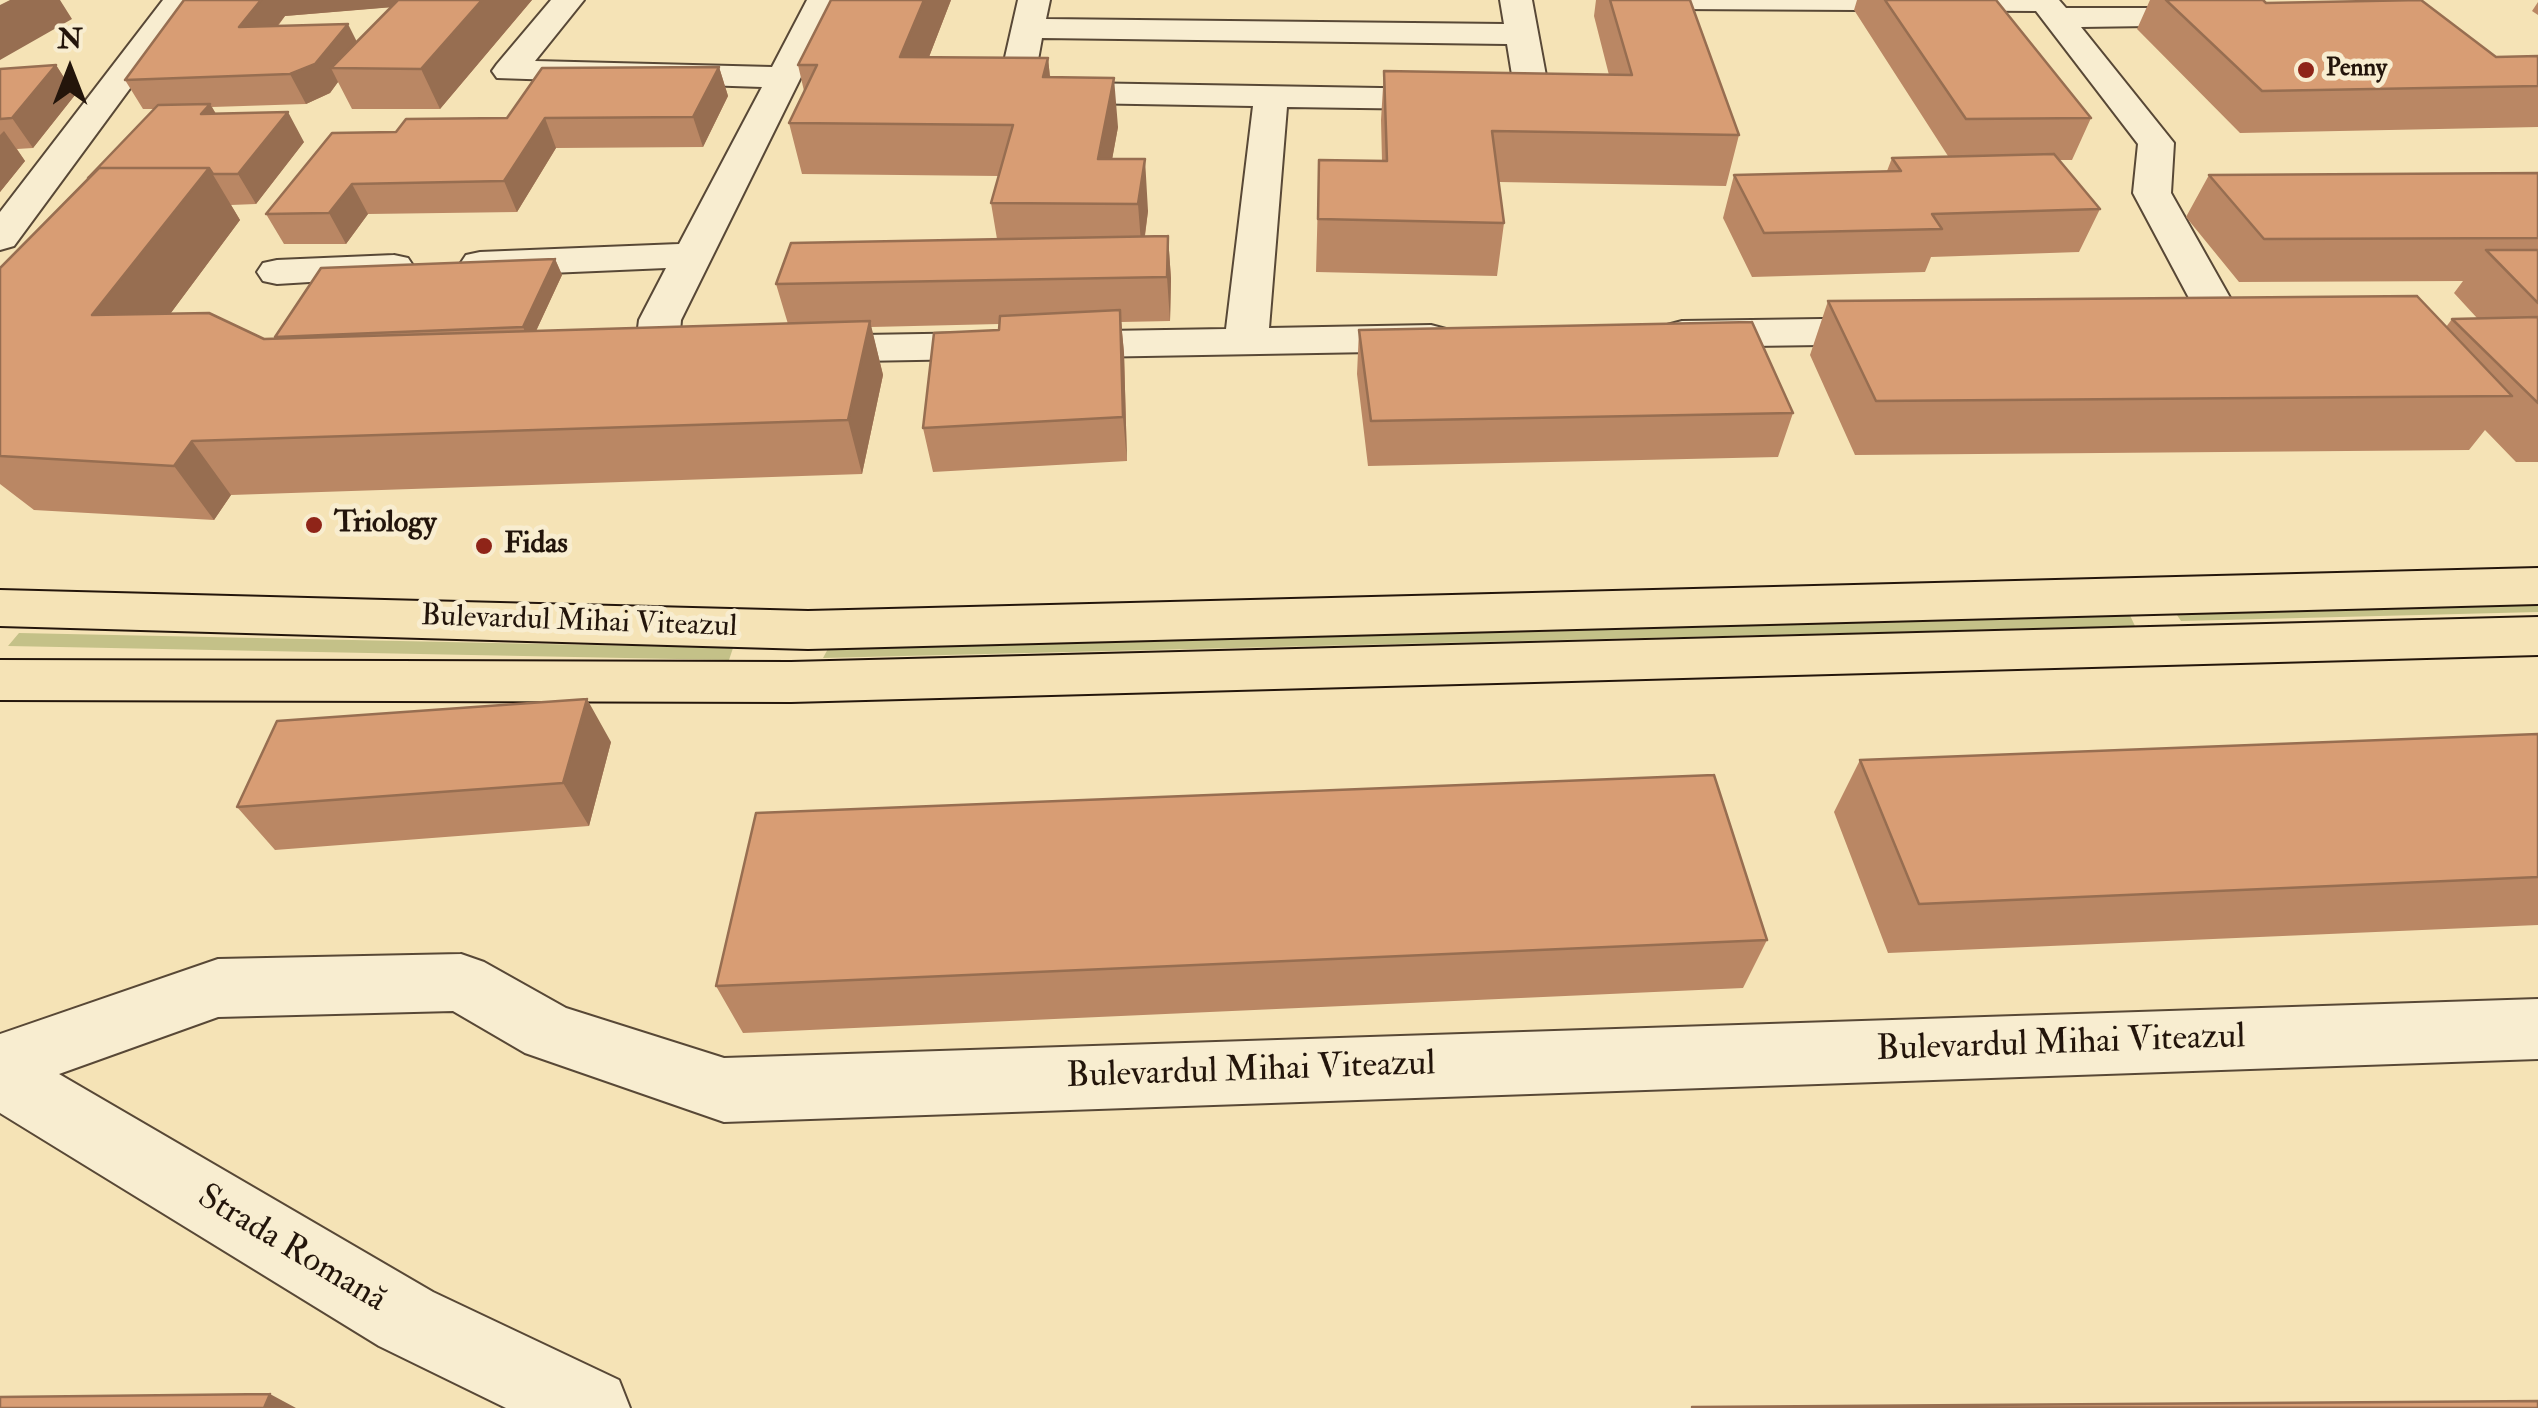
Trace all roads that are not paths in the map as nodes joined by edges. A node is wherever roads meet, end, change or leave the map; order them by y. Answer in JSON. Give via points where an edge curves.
{"nodes":[{"id":1,"x":179,"y":0,"type":"edge"},
{"id":2,"x":568,"y":0,"type":"edge"},
{"id":3,"x":823,"y":0,"type":"edge"},
{"id":4,"x":1516,"y":0,"type":"edge"},
{"id":5,"x":1676,"y":0,"type":"edge"},
{"id":6,"x":2048,"y":7,"type":"edge"},
{"id":7,"x":1031,"y":14,"type":"edge"},
{"id":8,"x":2248,"y":14,"type":"edge"},
{"id":9,"x":1524,"y":34,"type":"junction"},
{"id":10,"x":784,"y":77,"type":"junction"},
{"id":11,"x":1271,"y":97,"type":"junction"},
{"id":12,"x":0,"y":238,"type":"edge"},
{"id":13,"x":692,"y":255,"type":"junction"},
{"id":14,"x":277,"y":272,"type":"dead end"},
{"id":15,"x":2147,"y":327,"type":"edge"},
{"id":16,"x":1934,"y":330,"type":"edge"},
{"id":17,"x":1641,"y":335,"type":"edge"},
{"id":18,"x":1464,"y":338,"type":"edge"},
{"id":19,"x":1246,"y":341,"type":"junction"},
{"id":20,"x":2538,"y":586,"type":"edge"},
{"id":21,"x":0,"y":608,"type":"edge"},
{"id":22,"x":2538,"y":636,"type":"edge"},
{"id":23,"x":0,"y":680,"type":"edge"},
{"id":24,"x":2538,"y":1028,"type":"edge"},
{"id":25,"x":0,"y":1064,"type":"edge"},
{"id":26,"x":0,"y":1076,"type":"edge"},
{"id":27,"x":591,"y":1408,"type":"edge"}],
"edges":[{"from":1,"to":12,"type":"street"},
{"from":2,"to":10,"type":"street","via":[[509,70]]},
{"from":3,"to":10,"type":"street"},
{"from":4,"to":9,"type":"street"},
{"from":5,"to":6,"type":"street"},
{"from":6,"to":8,"type":"street"},
{"from":6,"to":15,"type":"street","via":[[2156,143],[2152,193],[2224,326]]},
{"from":7,"to":9,"type":"street"},
{"from":7,"to":11,"type":"street","via":[[1018,75],[1043,88]]},
{"from":9,"to":11,"type":"street","via":[[1530,81],[1506,100]]},
{"from":10,"to":13,"type":"street"},
{"from":11,"to":19,"type":"street"},
{"from":13,"to":14,"type":"street"},
{"from":13,"to":19,"type":"street","via":[[660,320],[657,344],[758,350]]},
{"from":16,"to":17,"type":"street"},
{"from":18,"to":19,"type":"street"},
{"from":20,"to":21,"type":"main road","name":"Bulevardul Mihai Viteazul","via":[[808,630]]},
{"from":22,"to":23,"type":"main road","name":"Bulevardul Mihai Viteazul","via":[[790,682]]},
{"from":24,"to":25,"type":"street","name":"Bulevardul Mihai Viteazul","via":[[724,1090],[548,1032],[460,982],[442,982],[218,988]]},
{"from":26,"to":27,"type":"street","name":"Strada Romană","via":[[406,1319]]}]}
